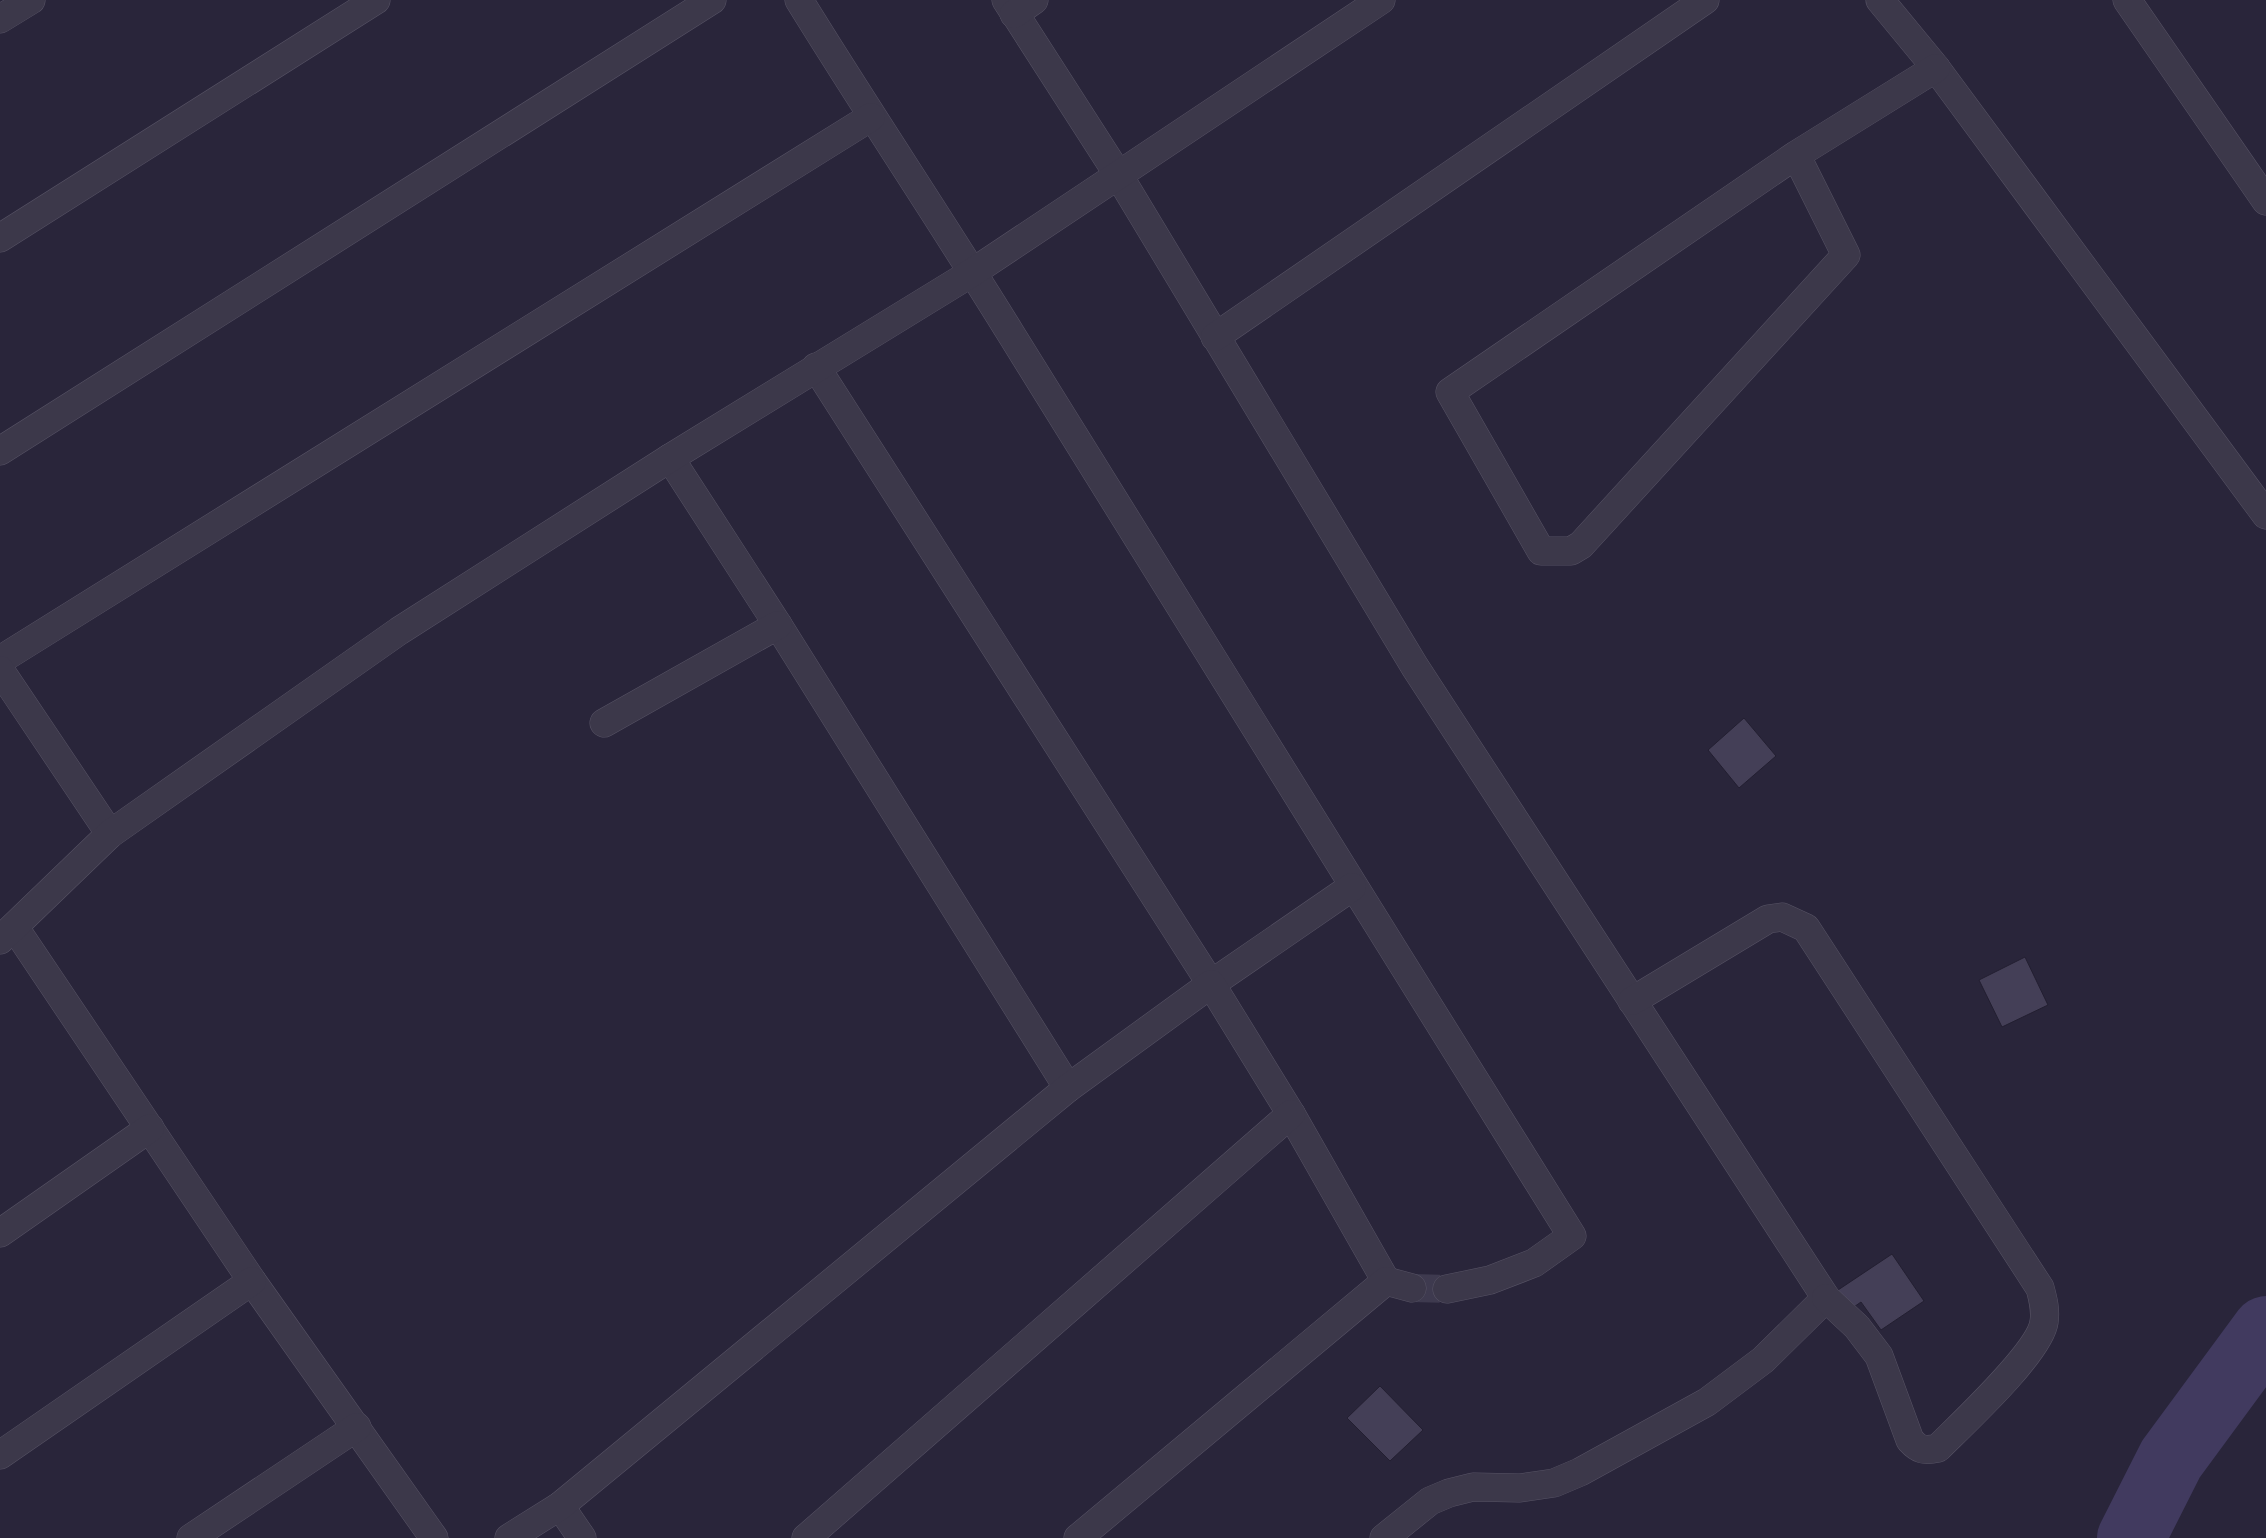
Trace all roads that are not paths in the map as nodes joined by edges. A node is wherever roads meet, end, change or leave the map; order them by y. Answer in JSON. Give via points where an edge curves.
{"nodes":[{"id":1,"x":31,"y":0,"type":"edge"},
{"id":2,"x":376,"y":0,"type":"edge"},
{"id":3,"x":712,"y":0,"type":"edge"},
{"id":4,"x":799,"y":0,"type":"edge"},
{"id":5,"x":1381,"y":0,"type":"edge"},
{"id":6,"x":1705,"y":0,"type":"edge"},
{"id":7,"x":1880,"y":0,"type":"edge"},
{"id":8,"x":2127,"y":0,"type":"edge"},
{"id":9,"x":1018,"y":5,"type":"edge"},
{"id":10,"x":0,"y":20,"type":"edge"},
{"id":11,"x":1936,"y":68,"type":"junction"},
{"id":12,"x":871,"y":117,"type":"junction"},
{"id":13,"x":1796,"y":155,"type":"junction"},
{"id":14,"x":1119,"y":176,"type":"junction"},
{"id":15,"x":2266,"y":201,"type":"edge"},
{"id":16,"x":0,"y":238,"type":"edge"},
{"id":17,"x":973,"y":272,"type":"junction"},
{"id":18,"x":1215,"y":337,"type":"junction"},
{"id":19,"x":816,"y":367,"type":"junction"},
{"id":20,"x":0,"y":450,"type":"edge"},
{"id":21,"x":670,"y":458,"type":"junction"},
{"id":22,"x":2266,"y":515,"type":"edge"},
{"id":23,"x":778,"y":625,"type":"junction"},
{"id":24,"x":0,"y":660,"type":"edge"},
{"id":25,"x":0,"y":670,"type":"edge"},
{"id":26,"x":604,"y":723,"type":"dead end"},
{"id":27,"x":110,"y":834,"type":"junction"},
{"id":28,"x":1352,"y":887,"type":"junction"},
{"id":29,"x":8,"y":934,"type":"edge"},
{"id":30,"x":1211,"y":984,"type":"junction"},
{"id":31,"x":1632,"y":1001,"type":"junction"},
{"id":32,"x":1068,"y":1088,"type":"junction"},
{"id":33,"x":1291,"y":1114,"type":"junction"},
{"id":34,"x":150,"y":1128,"type":"junction"},
{"id":35,"x":0,"y":1232,"type":"edge"},
{"id":36,"x":252,"y":1281,"type":"junction"},
{"id":37,"x":1386,"y":1281,"type":"junction"},
{"id":38,"x":1412,"y":1288,"type":"tunnel mouth"},
{"id":39,"x":1447,"y":1289,"type":"tunnel mouth"},
{"id":40,"x":1826,"y":1298,"type":"junction"},
{"id":41,"x":357,"y":1427,"type":"junction"},
{"id":42,"x":0,"y":1455,"type":"edge"},
{"id":43,"x":560,"y":1506,"type":"junction"},
{"id":44,"x":190,"y":1538,"type":"edge"},
{"id":45,"x":434,"y":1538,"type":"edge"},
{"id":46,"x":509,"y":1538,"type":"edge"},
{"id":47,"x":582,"y":1538,"type":"edge"},
{"id":48,"x":806,"y":1538,"type":"edge"},
{"id":49,"x":1078,"y":1538,"type":"edge"},
{"id":50,"x":1384,"y":1538,"type":"edge"}],
"edges":[{"from":1,"to":10,"type":"street"},
{"from":2,"to":16,"type":"street"},
{"from":3,"to":20,"type":"street"},
{"from":4,"to":12,"type":"street"},
{"from":5,"to":14,"type":"street"},
{"from":6,"to":18,"type":"street"},
{"from":7,"to":11,"type":"street"},
{"from":8,"to":15,"type":"street"},
{"from":9,"to":14,"type":"street"},
{"from":11,"to":13,"type":"street"},
{"from":11,"to":22,"type":"street"},
{"from":12,"to":17,"type":"street"},
{"from":12,"to":24,"type":"street"},
{"from":13,"to":13,"type":"street","via":[[1846,255],[1581,544],[1571,552],[1541,551],[1450,392]]},
{"from":14,"to":17,"type":"street"},
{"from":14,"to":18,"type":"street"},
{"from":17,"to":19,"type":"street"},
{"from":17,"to":28,"type":"street"},
{"from":18,"to":31,"type":"street","via":[[1415,667]]},
{"from":19,"to":21,"type":"street"},
{"from":19,"to":30,"type":"street"},
{"from":21,"to":23,"type":"street"},
{"from":21,"to":27,"type":"street","via":[[399,631]]},
{"from":23,"to":26,"type":"street"},
{"from":23,"to":32,"type":"street"},
{"from":25,"to":27,"type":"street"},
{"from":27,"to":29,"type":"street"},
{"from":28,"to":30,"type":"street"},
{"from":28,"to":39,"type":"street","via":[[1572,1236],[1534,1263],[1490,1280]]},
{"from":29,"to":34,"type":"street"},
{"from":30,"to":32,"type":"street"},
{"from":30,"to":33,"type":"street"},
{"from":31,"to":40,"type":"street"},
{"from":31,"to":40,"type":"street","via":[[1768,919],[1782,917],[1806,928],[2040,1288],[2045,1307],[2044,1323],[2040,1335],[2008,1377],[1938,1448],[1925,1450],[1917,1448],[1910,1440],[1879,1356],[1857,1327]]},
{"from":32,"to":43,"type":"street"},
{"from":33,"to":37,"type":"street"},
{"from":33,"to":48,"type":"street"},
{"from":34,"to":35,"type":"street"},
{"from":34,"to":36,"type":"street"},
{"from":36,"to":41,"type":"street"},
{"from":36,"to":42,"type":"street"},
{"from":37,"to":38,"type":"street"},
{"from":37,"to":49,"type":"street"},
{"from":40,"to":50,"type":"street","via":[[1763,1360],[1707,1402],[1580,1472],[1554,1483],[1520,1488],[1473,1487],[1449,1493],[1430,1501]]},
{"from":41,"to":44,"type":"street"},
{"from":41,"to":45,"type":"street"},
{"from":43,"to":46,"type":"street"},
{"from":43,"to":47,"type":"street"}]}
